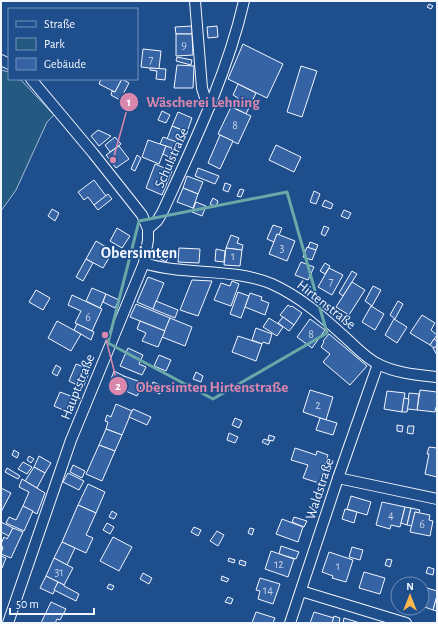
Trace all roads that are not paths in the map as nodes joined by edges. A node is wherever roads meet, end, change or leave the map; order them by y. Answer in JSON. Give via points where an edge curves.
{"nodes":[{"id":1,"x":195,"y":1,"type":"edge"},
{"id":2,"x":244,"y":1,"type":"edge"},
{"id":3,"x":32,"y":80,"type":"edge"},
{"id":4,"x":210,"y":106,"type":"junction"},
{"id":5,"x":148,"y":229,"type":"junction"},
{"id":6,"x":144,"y":262,"type":"junction"},
{"id":7,"x":378,"y":364,"type":"junction"},
{"id":8,"x":437,"y":377,"type":"edge"},
{"id":9,"x":338,"y":478,"type":"junction"},
{"id":10,"x":437,"y":499,"type":"edge"},
{"id":11,"x":301,"y":591,"type":"junction"},
{"id":12,"x":8,"y":623,"type":"edge"},
{"id":13,"x":290,"y":623,"type":"edge"},
{"id":14,"x":406,"y":623,"type":"edge"}],
"edges":[{"from":1,"to":4,"type":"street","via":[[202,88]]},
{"from":2,"to":4,"type":"street","name":"Schulstraße","via":[[232,47]]},
{"from":3,"to":5,"type":"street","name":"Hauptstraße","via":[[134,203]]},
{"from":4,"to":5,"type":"street","name":"Schulstraße","via":[[162,213]]},
{"from":5,"to":6,"type":"street","name":"Hauptstraße"},
{"from":6,"to":7,"type":"street","name":"Hirtenstraße","via":[[170,269],[233,274],[271,284],[304,303],[367,358]]},
{"from":6,"to":12,"type":"street","name":"Hauptstraße","via":[[71,440]]},
{"from":7,"to":8,"type":"street","name":"Hirtenstraße","via":[[405,372]]},
{"from":7,"to":9,"type":"street","name":"Waldstraße"},
{"from":9,"to":10,"type":"street"},
{"from":9,"to":11,"type":"street","name":"Waldstraße"},
{"from":11,"to":13,"type":"street","name":"Waldstraße"},
{"from":11,"to":14,"type":"street"}]}
